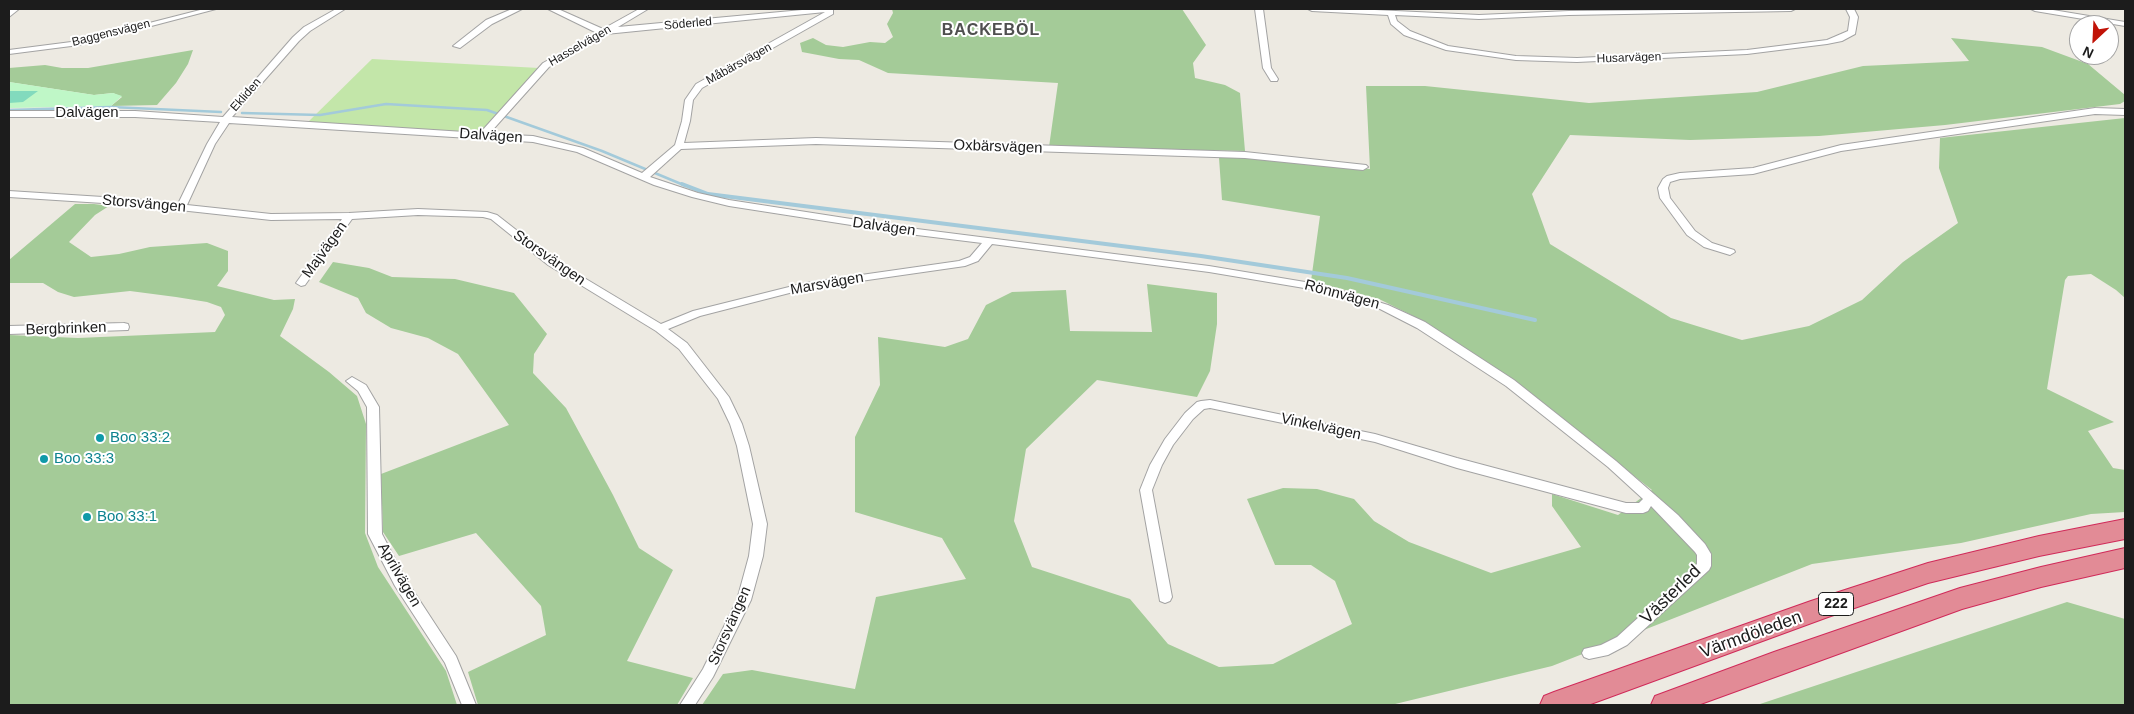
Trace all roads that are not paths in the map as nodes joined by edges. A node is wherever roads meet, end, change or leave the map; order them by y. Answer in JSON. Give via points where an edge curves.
{"nodes":[{"id":1,"x":15,"y":9,"type":"edge"},
{"id":2,"x":212,"y":9,"type":"edge"},
{"id":3,"x":341,"y":9,"type":"edge"},
{"id":4,"x":518,"y":9,"type":"edge"},
{"id":5,"x":552,"y":9,"type":"edge"},
{"id":6,"x":644,"y":9,"type":"edge"},
{"id":7,"x":829,"y":9,"type":"edge"},
{"id":8,"x":836,"y":9,"type":"edge"},
{"id":9,"x":1259,"y":9,"type":"edge"},
{"id":10,"x":1312,"y":9,"type":"edge"},
{"id":11,"x":1791,"y":9,"type":"edge"},
{"id":12,"x":1850,"y":9,"type":"edge"},
{"id":13,"x":2035,"y":9,"type":"edge"},
{"id":14,"x":1392,"y":14,"type":"junction"},
{"id":15,"x":9,"y":15,"type":"edge"},
{"id":16,"x":2125,"y":24,"type":"edge"},
{"id":17,"x":602,"y":32,"type":"junction"},
{"id":18,"x":457,"y":46,"type":"dead end"},
{"id":19,"x":9,"y":52,"type":"edge"},
{"id":20,"x":1274,"y":79,"type":"dead end"},
{"id":21,"x":2125,"y":112,"type":"edge"},
{"id":22,"x":9,"y":114,"type":"edge"},
{"id":23,"x":226,"y":119,"type":"junction"},
{"id":24,"x":483,"y":134,"type":"junction"},
{"id":25,"x":679,"y":146,"type":"junction"},
{"id":26,"x":1363,"y":167,"type":"dead end"},
{"id":27,"x":645,"y":176,"type":"junction"},
{"id":28,"x":9,"y":194,"type":"edge"},
{"id":29,"x":181,"y":207,"type":"junction"},
{"id":30,"x":349,"y":216,"type":"junction"},
{"id":31,"x":961,"y":236,"type":"joint"},
{"id":32,"x":990,"y":240,"type":"junction"},
{"id":33,"x":1730,"y":252,"type":"dead end"},
{"id":34,"x":301,"y":283,"type":"dead end"},
{"id":35,"x":124,"y":327,"type":"dead end"},
{"id":36,"x":660,"y":328,"type":"junction"},
{"id":37,"x":9,"y":330,"type":"edge"},
{"id":38,"x":352,"y":381,"type":"dead end"},
{"id":39,"x":1646,"y":503,"type":"junction"},
{"id":40,"x":2125,"y":529,"type":"edge"},
{"id":41,"x":2125,"y":558,"type":"edge"},
{"id":42,"x":1165,"y":597,"type":"dead end"},
{"id":43,"x":1589,"y":653,"type":"dead end"},
{"id":44,"x":469,"y":705,"type":"edge"},
{"id":45,"x":686,"y":705,"type":"edge"},
{"id":46,"x":1554,"y":705,"type":"edge"},
{"id":47,"x":1665,"y":705,"type":"edge"}],
"edges":[{"from":1,"to":15,"type":"street"},
{"from":2,"to":19,"type":"street","name":"Baggensvägen","via":[[79,43]]},
{"from":3,"to":23,"type":"street","name":"Ekliden","via":[[307,29],[289,45]]},
{"from":4,"to":18,"type":"street","via":[[489,22]]},
{"from":5,"to":17,"type":"street"},
{"from":6,"to":17,"type":"street","name":"Hasselvägen"},
{"from":7,"to":17,"type":"street","name":"Söderled"},
{"from":8,"to":25,"type":"street","name":"Måbärsvägen","via":[[699,86],[689,100]]},
{"from":9,"to":20,"type":"street","via":[[1267,68]]},
{"from":10,"to":14,"type":"street"},
{"from":11,"to":14,"type":"street","via":[[1479,17]]},
{"from":12,"to":14,"type":"street","name":"Husarvägen","via":[[1854,16],[1852,32],[1827,42],[1747,52],[1577,60],[1516,58],[1446,48],[1408,33],[1394,22]]},
{"from":13,"to":16,"type":"street"},
{"from":17,"to":24,"type":"street","name":"Hasselvägen","via":[[546,65]]},
{"from":21,"to":33,"type":"street","via":[[2087,112],[1841,148],[1753,171],[1680,176],[1666,180],[1663,188],[1665,198],[1691,232],[1708,245]]},
{"from":22,"to":23,"type":"street","name":"Dalvägen","via":[[116,113]]},
{"from":23,"to":24,"type":"street","name":"Dalvägen"},
{"from":23,"to":29,"type":"street","name":"Ekliden","via":[[210,144]]},
{"from":24,"to":27,"type":"street","name":"Dalvägen","via":[[567,146]]},
{"from":25,"to":26,"type":"street","name":"Oxbärsvägen","via":[[861,141],[1245,155]]},
{"from":25,"to":27,"type":"street"},
{"from":27,"to":31,"type":"street","name":"Dalvägen","via":[[695,196],[730,203],[908,231]]},
{"from":28,"to":29,"type":"street","name":"Storsvängen"},
{"from":29,"to":30,"type":"street","name":"Storsvängen","via":[[271,217]]},
{"from":30,"to":34,"type":"street","name":"Majvägen"},
{"from":30,"to":36,"type":"street","name":"Storsvängen","via":[[439,211],[473,212],[494,217],[552,263]]},
{"from":31,"to":32,"type":"street","name":"Rönnvägen"},
{"from":32,"to":36,"type":"street","name":"Marsvägen","via":[[974,259],[961,264],[805,286],[697,313]]},
{"from":32,"to":39,"type":"street","name":"Rönnvägen","via":[[1282,280],[1384,306],[1415,321],[1497,374],[1612,464]]},
{"from":35,"to":37,"type":"street","name":"Bergbrinken"},
{"from":36,"to":45,"type":"street","name":"Storsvängen","via":[[683,346],[723,397],[743,446],[760,524],[756,556],[744,600],[708,673]]},
{"from":38,"to":44,"type":"street","name":"Aprilvägen","via":[[362,388],[373,407],[375,534],[400,582],[451,660]]},
{"from":39,"to":42,"type":"street","name":"Vinkelvägen","via":[[1626,508],[1375,438],[1210,404],[1201,405],[1169,442],[1146,490]]},
{"from":39,"to":43,"type":"street","name":"Västerled","via":[[1674,519],[1704,554],[1704,566],[1622,641],[1603,651]]},
{"from":40,"to":46,"type":"highway","name":"Värmdöleden","number":"222","via":[[1928,573]]},
{"from":41,"to":47,"type":"highway","number":"222","via":[[1960,600]]}]}
